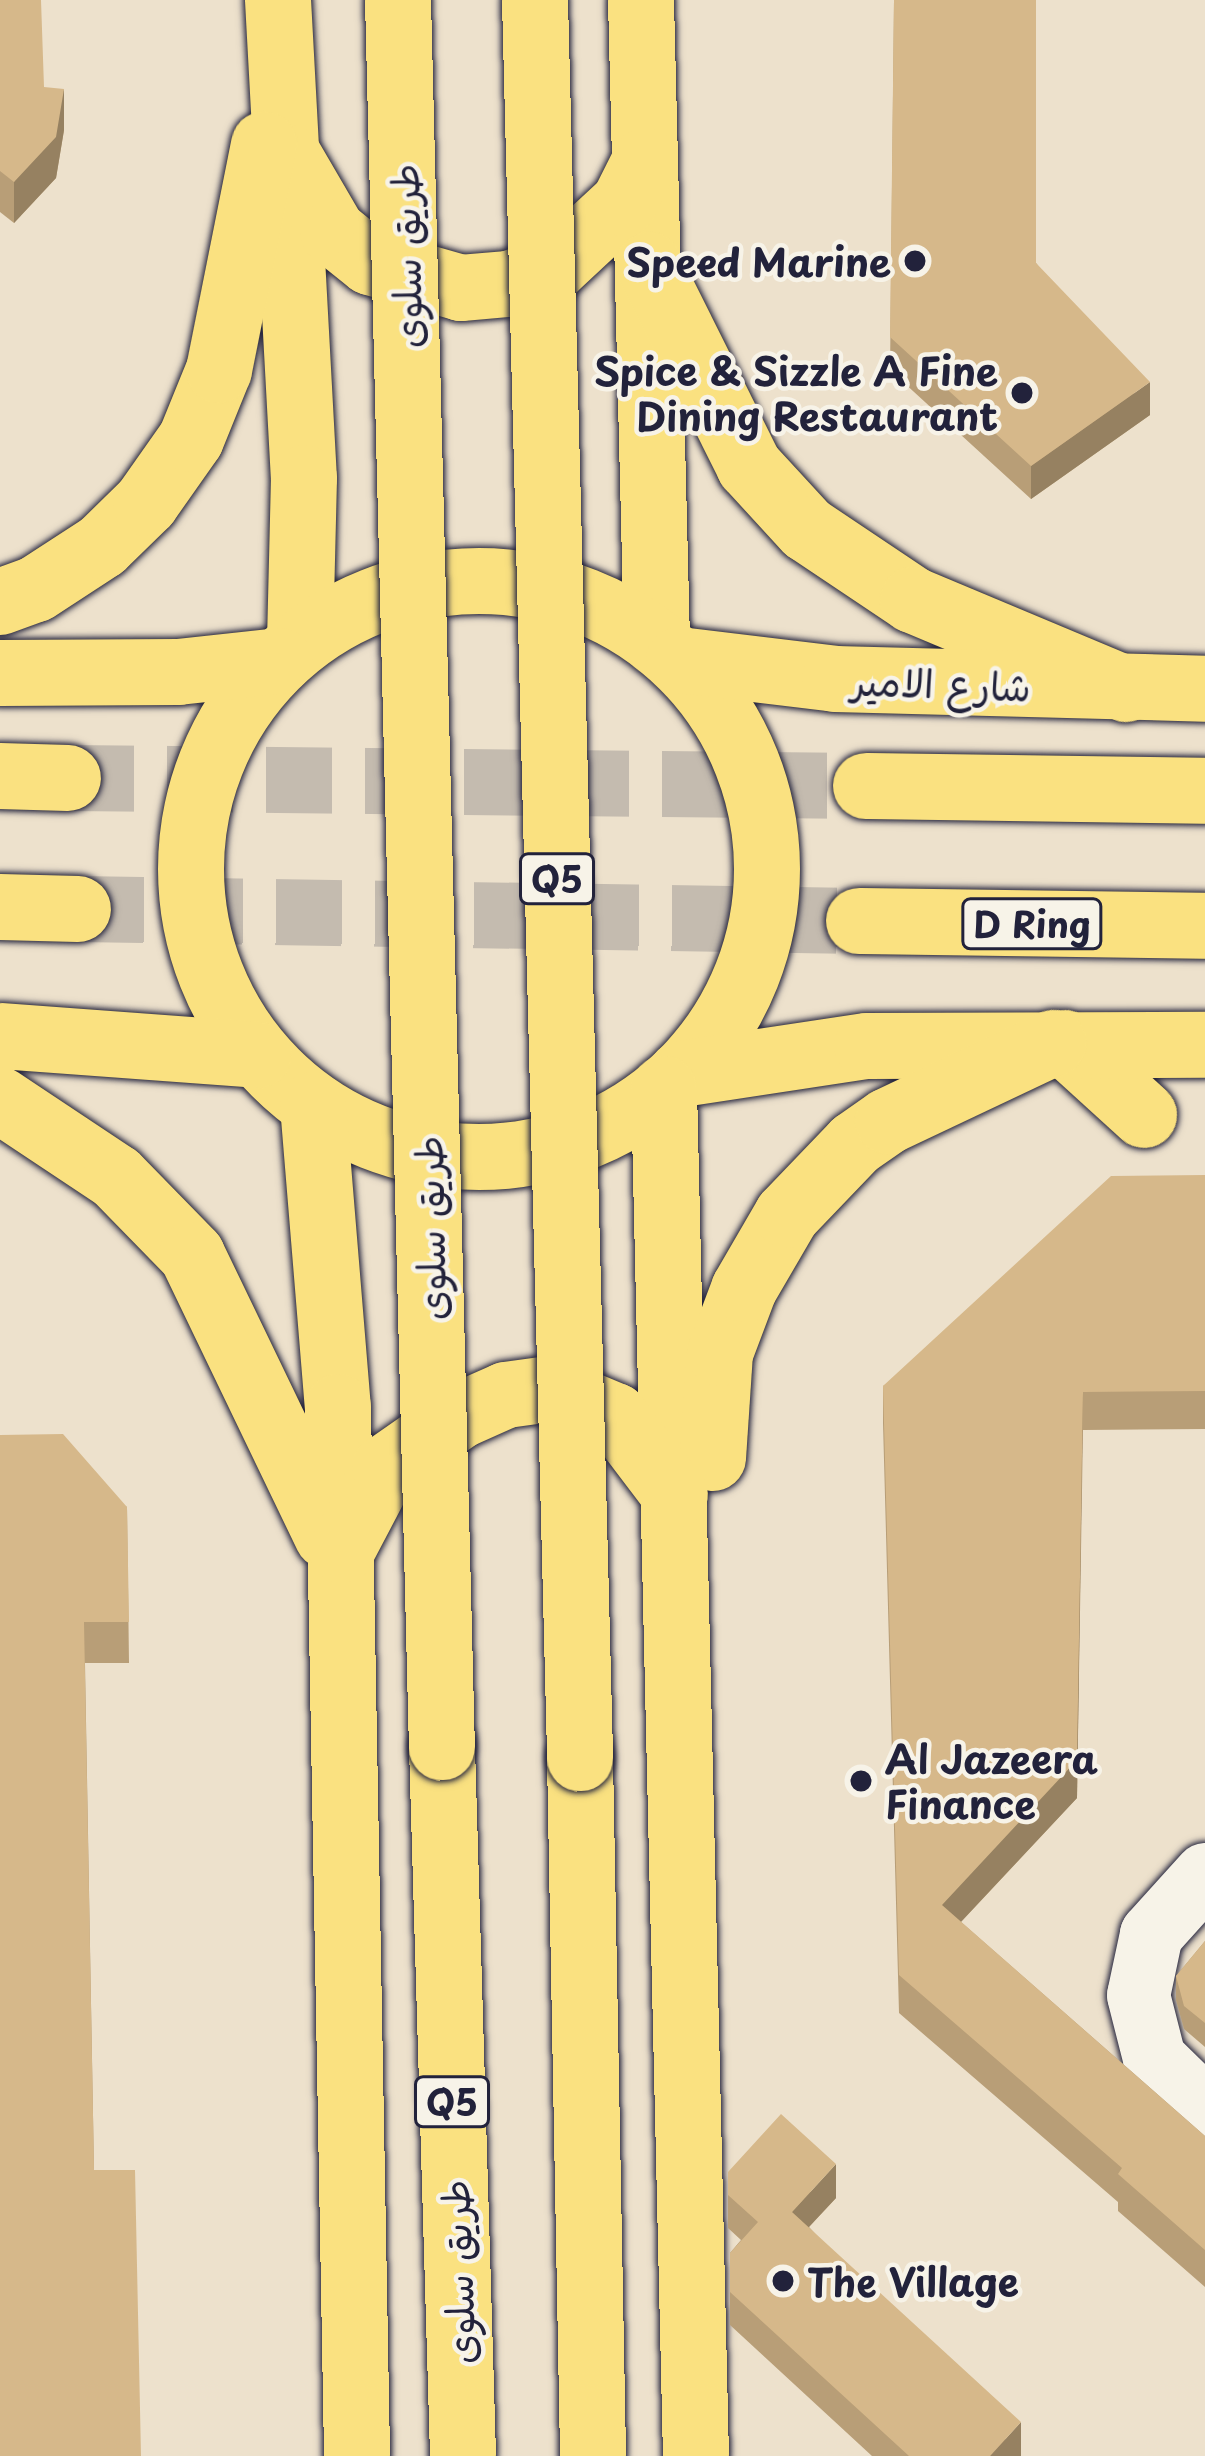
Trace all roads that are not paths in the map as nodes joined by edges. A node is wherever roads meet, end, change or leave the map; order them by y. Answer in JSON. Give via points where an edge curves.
{"nodes":[{"id":1,"x":278,"y":0,"type":"edge"},
{"id":2,"x":398,"y":0,"type":"edge"},
{"id":3,"x":535,"y":0,"type":"edge"},
{"id":4,"x":641,"y":0,"type":"edge"},
{"id":5,"x":281,"y":76,"type":"junction"},
{"id":6,"x":286,"y":149,"type":"junction"},
{"id":7,"x":645,"y":161,"type":"junction"},
{"id":8,"x":649,"y":265,"type":"junction"},
{"id":9,"x":0,"y":602,"type":"edge"},
{"id":10,"x":290,"y":651,"type":"junction"},
{"id":11,"x":668,"y":651,"type":"junction"},
{"id":12,"x":0,"y":673,"type":"edge"},
{"id":13,"x":1126,"y":689,"type":"junction"},
{"id":14,"x":1205,"y":689,"type":"edge"},
{"id":15,"x":0,"y":776,"type":"edge"},
{"id":16,"x":68,"y":778,"type":"tunnel mouth"},
{"id":17,"x":866,"y":786,"type":"tunnel mouth"},
{"id":18,"x":1205,"y":790,"type":"edge"},
{"id":19,"x":0,"y":908,"type":"edge"},
{"id":20,"x":78,"y":909,"type":"tunnel mouth"},
{"id":21,"x":859,"y":921,"type":"tunnel mouth"},
{"id":22,"x":1205,"y":926,"type":"edge"},
{"id":23,"x":0,"y":1036,"type":"edge"},
{"id":24,"x":1059,"y":1043,"type":"junction"},
{"id":25,"x":1205,"y":1045,"type":"edge"},
{"id":26,"x":258,"y":1055,"type":"junction"},
{"id":27,"x":673,"y":1082,"type":"junction"},
{"id":28,"x":0,"y":1100,"type":"edge"},
{"id":29,"x":313,"y":1106,"type":"junction"},
{"id":30,"x":1144,"y":1115,"type":"dead end"},
{"id":31,"x":675,"y":1495,"type":"junction"},
{"id":32,"x":337,"y":1558,"type":"junction"},
{"id":33,"x":682,"y":1737,"type":"junction"},
{"id":34,"x":1205,"y":1874,"type":"edge"},
{"id":35,"x":1205,"y":2108,"type":"edge"},
{"id":36,"x":358,"y":2456,"type":"edge"},
{"id":37,"x":463,"y":2456,"type":"edge"},
{"id":38,"x":593,"y":2456,"type":"edge"},
{"id":39,"x":696,"y":2456,"type":"edge"}],
"edges":[{"from":1,"to":5,"type":"main road"},
{"from":2,"to":37,"type":"main road","name":"طريق سلوى","number":"Q5","bridge":true},
{"from":3,"to":38,"type":"main road","number":"Q5","bridge":true},
{"from":4,"to":7,"type":"main road"},
{"from":5,"to":6,"type":"main road"},
{"from":5,"to":9,"type":"main road","via":[[218,370],[190,439],[146,503],[102,546]]},
{"from":6,"to":7,"type":"main road","via":[[304,194],[352,247],[414,280],[461,288],[509,284],[554,268],[614,216]]},
{"from":6,"to":10,"type":"main road","via":[[304,478]]},
{"from":7,"to":8,"type":"main road"},
{"from":8,"to":11,"type":"main road"},
{"from":8,"to":13,"type":"main road","via":[[749,466],[807,529],[913,600]]},
{"from":10,"to":11,"type":"main road","via":[[348,610],[455,581],[526,584],[595,605]]},
{"from":10,"to":12,"type":"main road","via":[[178,673]]},
{"from":10,"to":26,"type":"main road","via":[[217,750],[191,855],[205,962]]},
{"from":11,"to":13,"type":"main road","name":"شارع الامير","via":[[835,679]]},
{"from":11,"to":27,"type":"main road","via":[[738,742],[766,840],[758,942],[723,1020]]},
{"from":13,"to":14,"type":"main road","name":"شارع الامير"},
{"from":15,"to":16,"type":"main road"},
{"from":17,"to":18,"type":"main road"},
{"from":19,"to":20,"type":"main road"},
{"from":21,"to":22,"type":"main road","number":"D Ring"},
{"from":23,"to":26,"type":"main road"},
{"from":24,"to":25,"type":"main road"},
{"from":24,"to":27,"type":"main road","via":[[867,1046]]},
{"from":24,"to":30,"type":"main road"},
{"from":24,"to":33,"type":"main road","via":[[854,1144],[787,1215],[744,1289],[714,1388],[709,1682]]},
{"from":26,"to":29,"type":"main road"},
{"from":27,"to":29,"type":"main road","via":[[600,1131],[508,1154],[451,1156],[378,1141]]},
{"from":27,"to":31,"type":"main road"},
{"from":28,"to":32,"type":"main road","via":[[116,1178],[192,1255]]},
{"from":29,"to":32,"type":"main road","via":[[336,1364]]},
{"from":31,"to":32,"type":"main road","via":[[615,1416],[550,1389],[506,1395],[460,1415],[386,1468]]},
{"from":31,"to":33,"type":"main road"},
{"from":32,"to":36,"type":"main road"},
{"from":33,"to":39,"type":"main road"},
{"from":34,"to":35,"type":"street","via":[[1150,1934],[1138,1995],[1154,2058]]}]}
